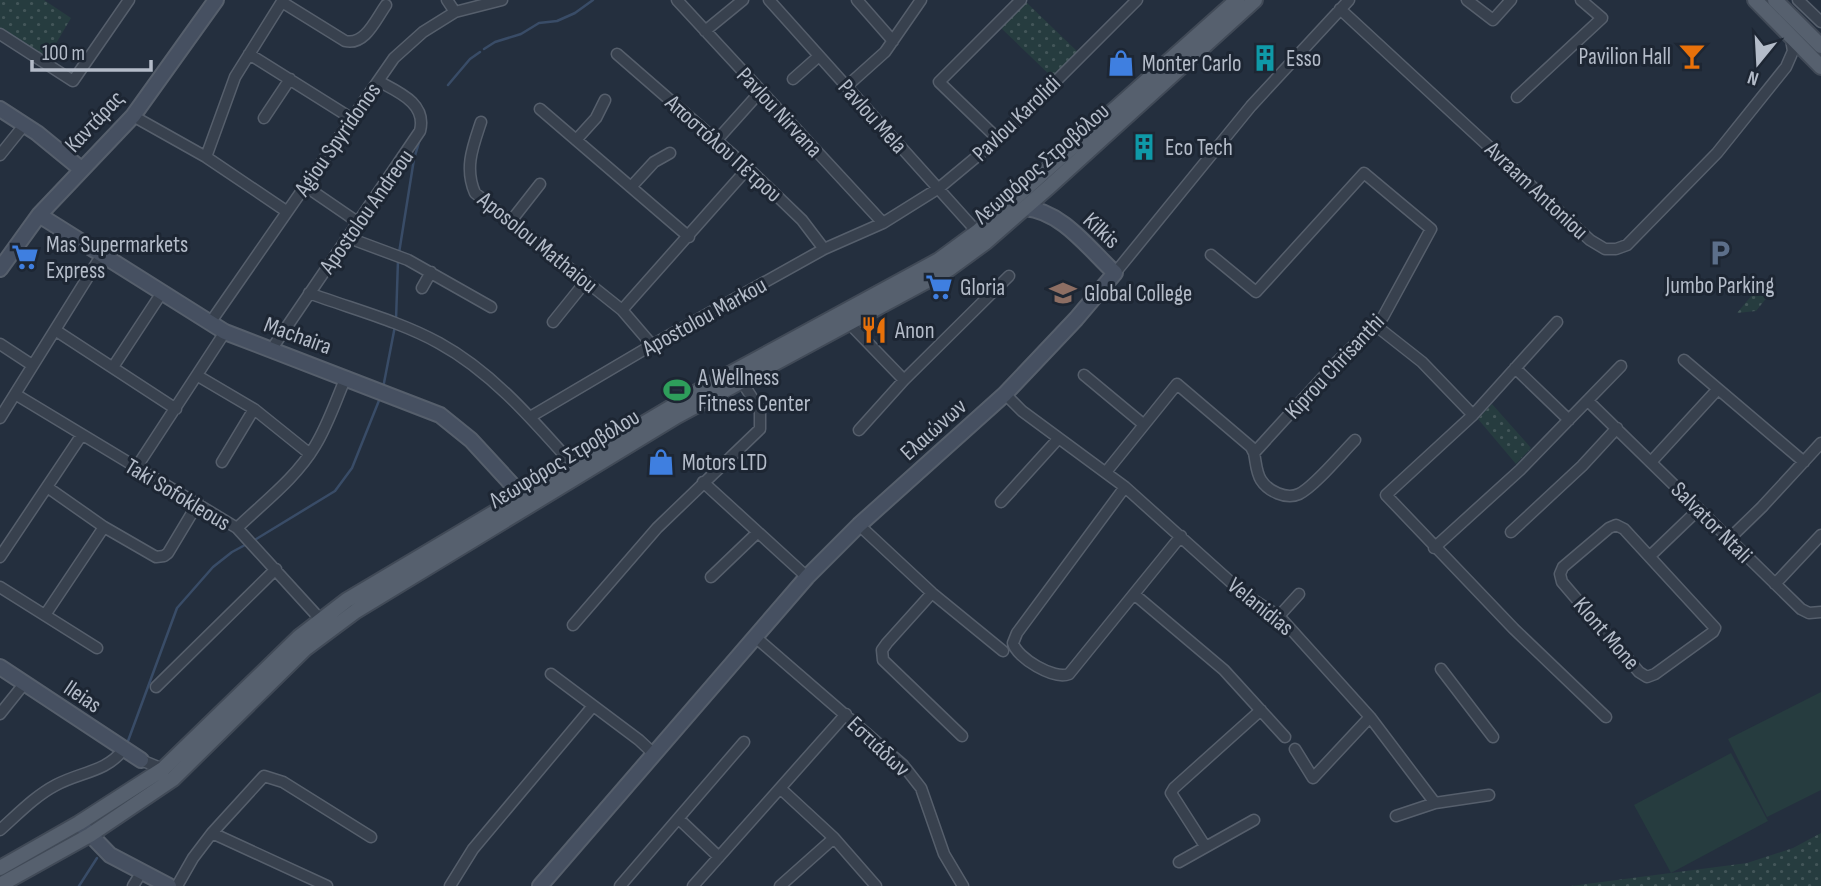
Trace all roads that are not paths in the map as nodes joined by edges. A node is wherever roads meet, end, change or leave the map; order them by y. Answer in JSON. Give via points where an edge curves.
{"nodes":[{"id":1,"x":129,"y":0,"type":"edge"},
{"id":2,"x":216,"y":0,"type":"edge"},
{"id":3,"x":447,"y":0,"type":"edge"},
{"id":4,"x":502,"y":0,"type":"edge"},
{"id":5,"x":677,"y":0,"type":"edge"},
{"id":6,"x":743,"y":0,"type":"edge"},
{"id":7,"x":769,"y":0,"type":"edge"},
{"id":8,"x":857,"y":0,"type":"edge"},
{"id":9,"x":921,"y":0,"type":"edge"},
{"id":10,"x":1021,"y":0,"type":"edge"},
{"id":11,"x":1137,"y":0,"type":"edge"},
{"id":12,"x":1235,"y":0,"type":"edge"},
{"id":13,"x":1255,"y":0,"type":"edge"},
{"id":14,"x":1264,"y":0,"type":"edge"},
{"id":15,"x":1349,"y":0,"type":"edge"},
{"id":16,"x":1467,"y":0,"type":"edge"},
{"id":17,"x":1511,"y":0,"type":"edge"},
{"id":18,"x":1581,"y":0,"type":"edge"},
{"id":19,"x":1755,"y":0,"type":"edge"},
{"id":20,"x":1775,"y":0,"type":"edge"},
{"id":21,"x":1798,"y":0,"type":"edge"},
{"id":22,"x":283,"y":1,"type":"edge"},
{"id":23,"x":386,"y":5,"type":"dead end"},
{"id":24,"x":1340,"y":9,"type":"junction"},
{"id":25,"x":455,"y":12,"type":"junction"},
{"id":26,"x":1228,"y":18,"type":"junction"},
{"id":27,"x":1821,"y":22,"type":"edge"},
{"id":28,"x":705,"y":31,"type":"junction"},
{"id":29,"x":0,"y":34,"type":"edge"},
{"id":30,"x":1791,"y":35,"type":"junction"},
{"id":31,"x":893,"y":41,"type":"junction"},
{"id":32,"x":1821,"y":46,"type":"edge"},
{"id":33,"x":248,"y":54,"type":"junction"},
{"id":34,"x":617,"y":54,"type":"dead end"},
{"id":35,"x":819,"y":57,"type":"junction"},
{"id":36,"x":1819,"y":64,"type":"edge"},
{"id":37,"x":1786,"y":67,"type":"junction"},
{"id":38,"x":290,"y":79,"type":"junction"},
{"id":39,"x":793,"y":79,"type":"dead end"},
{"id":40,"x":378,"y":80,"type":"junction"},
{"id":41,"x":847,"y":86,"type":"junction"},
{"id":42,"x":760,"y":92,"type":"junction"},
{"id":43,"x":1517,"y":97,"type":"dead end"},
{"id":44,"x":604,"y":100,"type":"dead end"},
{"id":45,"x":0,"y":109,"type":"edge"},
{"id":46,"x":540,"y":109,"type":"dead end"},
{"id":47,"x":133,"y":116,"type":"junction"},
{"id":48,"x":264,"y":118,"type":"dead end"},
{"id":49,"x":351,"y":118,"type":"junction"},
{"id":50,"x":481,"y":122,"type":"dead end"},
{"id":51,"x":25,"y":124,"type":"junction"},
{"id":52,"x":998,"y":139,"type":"junction"},
{"id":53,"x":576,"y":140,"type":"junction"},
{"id":54,"x":717,"y":140,"type":"junction"},
{"id":55,"x":670,"y":153,"type":"dead end"},
{"id":56,"x":0,"y":155,"type":"edge"},
{"id":57,"x":206,"y":157,"type":"junction"},
{"id":58,"x":748,"y":168,"type":"junction"},
{"id":59,"x":81,"y":169,"type":"junction"},
{"id":60,"x":540,"y":184,"type":"dead end"},
{"id":61,"x":305,"y":186,"type":"junction"},
{"id":62,"x":631,"y":187,"type":"junction"},
{"id":63,"x":1049,"y":187,"type":"junction"},
{"id":64,"x":939,"y":188,"type":"junction"},
{"id":65,"x":1025,"y":208,"type":"junction"},
{"id":66,"x":286,"y":211,"type":"junction"},
{"id":67,"x":39,"y":215,"type":"junction"},
{"id":68,"x":1058,"y":219,"type":"junction"},
{"id":69,"x":511,"y":222,"type":"junction"},
{"id":70,"x":359,"y":223,"type":"junction"},
{"id":71,"x":883,"y":223,"type":"junction"},
{"id":72,"x":349,"y":237,"type":"junction"},
{"id":73,"x":689,"y":237,"type":"junction"},
{"id":74,"x":981,"y":237,"type":"junction"},
{"id":75,"x":824,"y":249,"type":"junction"},
{"id":76,"x":1211,"y":255,"type":"dead end"},
{"id":77,"x":101,"y":256,"type":"junction"},
{"id":78,"x":0,"y":269,"type":"edge"},
{"id":79,"x":431,"y":272,"type":"junction"},
{"id":80,"x":1115,"y":273,"type":"junction"},
{"id":81,"x":1009,"y":276,"type":"dead end"},
{"id":82,"x":586,"y":281,"type":"junction"},
{"id":83,"x":422,"y":288,"type":"dead end"},
{"id":84,"x":309,"y":293,"type":"junction"},
{"id":85,"x":161,"y":294,"type":"junction"},
{"id":86,"x":491,"y":307,"type":"dead end"},
{"id":87,"x":622,"y":310,"type":"junction"},
{"id":88,"x":845,"y":319,"type":"junction"},
{"id":89,"x":553,"y":322,"type":"dead end"},
{"id":90,"x":1557,"y":322,"type":"dead end"},
{"id":91,"x":210,"y":323,"type":"junction"},
{"id":92,"x":1375,"y":324,"type":"junction"},
{"id":93,"x":55,"y":330,"type":"junction"},
{"id":94,"x":225,"y":332,"type":"junction"},
{"id":95,"x":0,"y":344,"type":"edge"},
{"id":96,"x":652,"y":345,"type":"junction"},
{"id":97,"x":271,"y":350,"type":"junction"},
{"id":98,"x":1684,"y":360,"type":"dead end"},
{"id":99,"x":32,"y":365,"type":"junction"},
{"id":100,"x":1622,"y":366,"type":"dead end"},
{"id":101,"x":113,"y":368,"type":"junction"},
{"id":102,"x":1515,"y":368,"type":"junction"},
{"id":103,"x":1084,"y":375,"type":"dead end"},
{"id":104,"x":198,"y":376,"type":"junction"},
{"id":105,"x":346,"y":377,"type":"junction"},
{"id":106,"x":904,"y":380,"type":"junction"},
{"id":107,"x":742,"y":382,"type":"junction"},
{"id":108,"x":1717,"y":390,"type":"junction"},
{"id":109,"x":15,"y":394,"type":"junction"},
{"id":110,"x":1005,"y":394,"type":"junction"},
{"id":111,"x":1588,"y":401,"type":"junction"},
{"id":112,"x":176,"y":409,"type":"junction"},
{"id":113,"x":254,"y":409,"type":"junction"},
{"id":114,"x":1473,"y":415,"type":"junction"},
{"id":115,"x":530,"y":417,"type":"junction"},
{"id":116,"x":0,"y":418,"type":"edge"},
{"id":117,"x":1570,"y":421,"type":"junction"},
{"id":118,"x":1143,"y":424,"type":"junction"},
{"id":119,"x":1617,"y":428,"type":"junction"},
{"id":120,"x":859,"y":430,"type":"dead end"},
{"id":121,"x":81,"y":436,"type":"junction"},
{"id":122,"x":1058,"y":439,"type":"junction"},
{"id":123,"x":1355,"y":440,"type":"dead end"},
{"id":124,"x":1821,"y":443,"type":"edge"},
{"id":125,"x":1254,"y":453,"type":"junction"},
{"id":126,"x":310,"y":454,"type":"junction"},
{"id":127,"x":222,"y":462,"type":"dead end"},
{"id":128,"x":1651,"y":462,"type":"junction"},
{"id":129,"x":1804,"y":462,"type":"junction"},
{"id":130,"x":573,"y":465,"type":"junction"},
{"id":131,"x":136,"y":468,"type":"junction"},
{"id":132,"x":1105,"y":472,"type":"junction"},
{"id":133,"x":703,"y":482,"type":"junction"},
{"id":134,"x":1125,"y":487,"type":"junction"},
{"id":135,"x":47,"y":488,"type":"junction"},
{"id":136,"x":526,"y":500,"type":"junction"},
{"id":137,"x":1001,"y":502,"type":"dead end"},
{"id":138,"x":198,"y":503,"type":"junction"},
{"id":139,"x":1699,"y":509,"type":"junction"},
{"id":140,"x":859,"y":525,"type":"junction"},
{"id":141,"x":104,"y":527,"type":"junction"},
{"id":142,"x":237,"y":528,"type":"junction"},
{"id":143,"x":1511,"y":532,"type":"dead end"},
{"id":144,"x":757,"y":533,"type":"junction"},
{"id":145,"x":1821,"y":535,"type":"edge"},
{"id":146,"x":1181,"y":536,"type":"junction"},
{"id":147,"x":1729,"y":539,"type":"junction"},
{"id":148,"x":1434,"y":548,"type":"junction"},
{"id":149,"x":1650,"y":556,"type":"junction"},
{"id":150,"x":0,"y":557,"type":"edge"},
{"id":151,"x":276,"y":569,"type":"junction"},
{"id":152,"x":711,"y":577,"type":"dead end"},
{"id":153,"x":807,"y":577,"type":"junction"},
{"id":154,"x":1774,"y":584,"type":"junction"},
{"id":155,"x":0,"y":587,"type":"edge"},
{"id":156,"x":932,"y":593,"type":"junction"},
{"id":157,"x":1134,"y":594,"type":"junction"},
{"id":158,"x":1299,"y":594,"type":"dead end"},
{"id":159,"x":1821,"y":612,"type":"edge"},
{"id":160,"x":45,"y":615,"type":"junction"},
{"id":161,"x":1279,"y":616,"type":"junction"},
{"id":162,"x":321,"y":620,"type":"junction"},
{"id":163,"x":573,"y":625,"type":"dead end"},
{"id":164,"x":754,"y":636,"type":"junction"},
{"id":165,"x":97,"y":648,"type":"dead end"},
{"id":166,"x":1003,"y":651,"type":"dead end"},
{"id":167,"x":0,"y":667,"type":"edge"},
{"id":168,"x":1441,"y":669,"type":"dead end"},
{"id":169,"x":551,"y":674,"type":"dead end"},
{"id":170,"x":24,"y":684,"type":"junction"},
{"id":171,"x":156,"y":687,"type":"dead end"},
{"id":172,"x":593,"y":706,"type":"junction"},
{"id":173,"x":1261,"y":710,"type":"junction"},
{"id":174,"x":0,"y":714,"type":"edge"},
{"id":175,"x":846,"y":714,"type":"junction"},
{"id":176,"x":1370,"y":716,"type":"junction"},
{"id":177,"x":1606,"y":716,"type":"dead end"},
{"id":178,"x":962,"y":736,"type":"dead end"},
{"id":179,"x":1284,"y":737,"type":"dead end"},
{"id":180,"x":1493,"y":737,"type":"dead end"},
{"id":181,"x":744,"y":742,"type":"dead end"},
{"id":182,"x":1295,"y":749,"type":"dead end"},
{"id":183,"x":123,"y":750,"type":"junction"},
{"id":184,"x":654,"y":754,"type":"junction"},
{"id":185,"x":141,"y":760,"type":"junction"},
{"id":186,"x":163,"y":769,"type":"junction"},
{"id":187,"x":148,"y":779,"type":"junction"},
{"id":188,"x":162,"y":787,"type":"junction"},
{"id":189,"x":781,"y":789,"type":"junction"},
{"id":190,"x":1489,"y":795,"type":"dead end"},
{"id":191,"x":1435,"y":803,"type":"junction"},
{"id":192,"x":1396,"y":816,"type":"dead end"},
{"id":193,"x":679,"y":819,"type":"junction"},
{"id":194,"x":1254,"y":820,"type":"dead end"},
{"id":195,"x":79,"y":823,"type":"junction"},
{"id":196,"x":0,"y":830,"type":"edge"},
{"id":197,"x":212,"y":833,"type":"junction"},
{"id":198,"x":90,"y":835,"type":"junction"},
{"id":199,"x":371,"y":837,"type":"dead end"},
{"id":200,"x":834,"y":838,"type":"junction"},
{"id":201,"x":1205,"y":845,"type":"junction"},
{"id":202,"x":719,"y":857,"type":"junction"},
{"id":203,"x":1180,"y":862,"type":"dead end"},
{"id":204,"x":0,"y":867,"type":"edge"},
{"id":205,"x":137,"y":879,"type":"edge"},
{"id":206,"x":453,"y":882,"type":"edge"},
{"id":207,"x":0,"y":885,"type":"edge"},
{"id":208,"x":169,"y":886,"type":"edge"},
{"id":209,"x":177,"y":886,"type":"edge"},
{"id":210,"x":327,"y":886,"type":"edge"},
{"id":211,"x":540,"y":886,"type":"edge"},
{"id":212,"x":620,"y":886,"type":"edge"},
{"id":213,"x":693,"y":886,"type":"edge"},
{"id":214,"x":780,"y":886,"type":"edge"},
{"id":215,"x":876,"y":886,"type":"edge"},
{"id":216,"x":963,"y":886,"type":"edge"}],
"edges":[{"from":1,"to":29,"type":"street","via":[[73,82]]},
{"from":2,"to":47,"type":"street","name":"Καντάρας"},
{"from":3,"to":25,"type":"street"},
{"from":4,"to":25,"type":"street","name":"Agiou Spyridonos"},
{"from":5,"to":28,"type":"street","name":"Pavlou Nirvana"},
{"from":6,"to":28,"type":"street"},
{"from":7,"to":35,"type":"street","name":"Pavlou Mela"},
{"from":8,"to":31,"type":"street"},
{"from":9,"to":31,"type":"street"},
{"from":10,"to":52,"type":"street","via":[[939,82]]},
{"from":11,"to":52,"type":"street","name":"Pavlou Karolidi"},
{"from":12,"to":26,"type":"main road","name":"Λεωφόρος Στροβόλου"},
{"from":13,"to":26,"type":"main road","name":"Λεωφόρος Στροβόλου"},
{"from":14,"to":26,"type":"street"},
{"from":15,"to":24,"type":"street","name":"Ελαιώνων"},
{"from":16,"to":17,"type":"street","via":[[1493,20]]},
{"from":18,"to":43,"type":"street","via":[[1602,18]]},
{"from":19,"to":30,"type":"main road"},
{"from":20,"to":32,"type":"main road"},
{"from":21,"to":27,"type":"street"},
{"from":22,"to":23,"type":"street","via":[[354,43]]},
{"from":22,"to":33,"type":"street"},
{"from":24,"to":37,"type":"street","name":"Avraam Antoniou","via":[[1590,240],[1610,250],[1627,245],[1717,153]]},
{"from":24,"to":80,"type":"street","name":"Ελαιώνων","via":[[1251,106]]},
{"from":25,"to":40,"type":"street","name":"Agiou Spyridonos","via":[[410,42]]},
{"from":26,"to":63,"type":"main road","name":"Λεωφόρος Στροβόλου"},
{"from":26,"to":74,"type":"main road","name":"Λεωφόρος Στροβόλου"},
{"from":28,"to":42,"type":"street","name":"Pavlou Nirvana"},
{"from":30,"to":36,"type":"main road"},
{"from":30,"to":37,"type":"street","via":[[1793,51]]},
{"from":31,"to":41,"type":"street"},
{"from":33,"to":38,"type":"street"},
{"from":33,"to":57,"type":"street"},
{"from":34,"to":54,"type":"street","name":"Αποστόλου Πέτρου"},
{"from":35,"to":39,"type":"street"},
{"from":35,"to":41,"type":"street","name":"Pavlou Mela"},
{"from":36,"to":37,"type":"street","via":[[1801,60]]},
{"from":38,"to":48,"type":"street"},
{"from":38,"to":49,"type":"street"},
{"from":40,"to":49,"type":"street","name":"Agiou Spyridonos"},
{"from":40,"to":70,"type":"street","name":"Apostolou Andreou","via":[[408,98],[422,124]]},
{"from":41,"to":64,"type":"street","name":"Pavlou Mela"},
{"from":42,"to":54,"type":"street"},
{"from":42,"to":71,"type":"street","name":"Pavlou Nirvana"},
{"from":44,"to":53,"type":"street","via":[[596,118]]},
{"from":45,"to":51,"type":"street"},
{"from":46,"to":53,"type":"street"},
{"from":47,"to":57,"type":"street"},
{"from":47,"to":59,"type":"street","name":"Καντάρας"},
{"from":49,"to":61,"type":"street","name":"Agiou Spyridonos"},
{"from":50,"to":69,"type":"street","name":"Aposolou Mathaiou","via":[[470,154],[471,183],[475,193]]},
{"from":51,"to":56,"type":"street"},
{"from":51,"to":59,"type":"street"},
{"from":52,"to":64,"type":"street","name":"Pavlou Karolidi"},
{"from":53,"to":62,"type":"street"},
{"from":54,"to":58,"type":"street","name":"Αποστόλου Πέτρου"},
{"from":55,"to":62,"type":"street","via":[[654,162]]},
{"from":57,"to":66,"type":"street"},
{"from":58,"to":73,"type":"street"},
{"from":58,"to":75,"type":"street","name":"Αποστόλου Πέτρου","via":[[802,220]]},
{"from":59,"to":67,"type":"street","name":"Καντάρας"},
{"from":60,"to":69,"type":"street"},
{"from":61,"to":66,"type":"street","name":"Agiou Spyridonos"},
{"from":61,"to":70,"type":"street"},
{"from":62,"to":73,"type":"street"},
{"from":63,"to":65,"type":"main road","name":"Λεωφόρος Στροβόλου"},
{"from":63,"to":68,"type":"street","name":"Kilkis","via":[[1049,205]]},
{"from":64,"to":71,"type":"street","name":"Pavlou Karolidi"},
{"from":64,"to":74,"type":"street","name":"Pavlou Mela"},
{"from":65,"to":68,"type":"street","name":"Kilkis","via":[[1040,209]]},
{"from":65,"to":74,"type":"main road","name":"Λεωφόρος Στροβόλου"},
{"from":66,"to":91,"type":"street","name":"Agiou Spyridonos"},
{"from":67,"to":77,"type":"street","name":"Machaira"},
{"from":67,"to":78,"type":"street","name":"Καντάρας"},
{"from":68,"to":80,"type":"street","name":"Kilkis"},
{"from":69,"to":82,"type":"street","name":"Aposolou Mathaiou"},
{"from":70,"to":72,"type":"street","name":"Apostolou Andreou"},
{"from":71,"to":75,"type":"street","name":"Apostolou Markou"},
{"from":72,"to":79,"type":"street"},
{"from":72,"to":84,"type":"street","name":"Apostolou Andreou"},
{"from":73,"to":87,"type":"street"},
{"from":74,"to":88,"type":"main road","name":"Λεωφόρος Στροβόλου","via":[[949,269]]},
{"from":75,"to":96,"type":"street","name":"Apostolou Markou"},
{"from":76,"to":92,"type":"street","name":"Kiprou Chrisanthi","via":[[1256,292],[1364,173],[1431,229]]},
{"from":77,"to":85,"type":"street","name":"Machaira"},
{"from":77,"to":93,"type":"street"},
{"from":79,"to":83,"type":"street"},
{"from":79,"to":86,"type":"street"},
{"from":80,"to":110,"type":"street","name":"Ελαιώνων"},
{"from":81,"to":106,"type":"street"},
{"from":82,"to":87,"type":"street","name":"Aposolou Mathaiou"},
{"from":82,"to":89,"type":"street"},
{"from":84,"to":97,"type":"street","name":"Apostolou Andreou"},
{"from":84,"to":115,"type":"street","via":[[432,340],[461,358]]},
{"from":85,"to":91,"type":"street","name":"Machaira"},
{"from":85,"to":101,"type":"street"},
{"from":87,"to":96,"type":"street","name":"Aposolou Mathaiou"},
{"from":88,"to":106,"type":"street"},
{"from":88,"to":107,"type":"main road","name":"Λεωφόρος Στροβόλου"},
{"from":88,"to":130,"type":"main road","name":"Λεωφόρος Στροβόλου","via":[[700,390]]},
{"from":90,"to":102,"type":"street"},
{"from":91,"to":94,"type":"street","name":"Machaira"},
{"from":92,"to":114,"type":"street","via":[[1422,362]]},
{"from":92,"to":125,"type":"street","name":"Kiprou Chrisanthi"},
{"from":93,"to":99,"type":"street"},
{"from":93,"to":101,"type":"street"},
{"from":94,"to":97,"type":"street","name":"Machaira"},
{"from":94,"to":104,"type":"street"},
{"from":95,"to":99,"type":"street"},
{"from":96,"to":115,"type":"street","name":"Apostolou Markou"},
{"from":97,"to":105,"type":"street","name":"Machaira"},
{"from":98,"to":108,"type":"street"},
{"from":99,"to":109,"type":"street"},
{"from":100,"to":111,"type":"street"},
{"from":101,"to":112,"type":"street"},
{"from":102,"to":114,"type":"street"},
{"from":102,"to":117,"type":"street"},
{"from":103,"to":118,"type":"street"},
{"from":104,"to":112,"type":"street"},
{"from":104,"to":113,"type":"street"},
{"from":105,"to":126,"type":"street"},
{"from":105,"to":136,"type":"street","name":"Machaira","via":[[451,422]]},
{"from":106,"to":120,"type":"street"},
{"from":107,"to":133,"type":"street","via":[[760,410],[760,429]]},
{"from":107,"to":136,"type":"main road","name":"Λεωφόρος Στροβόλου"},
{"from":108,"to":128,"type":"street"},
{"from":108,"to":129,"type":"street"},
{"from":109,"to":116,"type":"street"},
{"from":109,"to":121,"type":"street","name":"Taki Sofokleous"},
{"from":110,"to":122,"type":"street","name":"Velanidias"},
{"from":110,"to":140,"type":"street","name":"Ελαιώνων"},
{"from":111,"to":117,"type":"street"},
{"from":111,"to":119,"type":"street","name":"Salvator Ntali"},
{"from":112,"to":131,"type":"street"},
{"from":113,"to":126,"type":"street"},
{"from":113,"to":127,"type":"street"},
{"from":114,"to":148,"type":"street","via":[[1386,495]]},
{"from":115,"to":130,"type":"street"},
{"from":117,"to":148,"type":"street"},
{"from":118,"to":125,"type":"street","via":[[1177,384]]},
{"from":118,"to":132,"type":"street"},
{"from":119,"to":128,"type":"street","name":"Salvator Ntali"},
{"from":119,"to":143,"type":"street"},
{"from":121,"to":131,"type":"street","name":"Taki Sofokleous"},
{"from":121,"to":135,"type":"street"},
{"from":122,"to":132,"type":"street","name":"Velanidias"},
{"from":122,"to":137,"type":"street"},
{"from":123,"to":125,"type":"street","via":[[1303,492],[1291,496],[1266,486]]},
{"from":124,"to":129,"type":"street"},
{"from":126,"to":142,"type":"street"},
{"from":128,"to":139,"type":"street","name":"Salvator Ntali"},
{"from":129,"to":147,"type":"street"},
{"from":130,"to":136,"type":"main road","name":"Λεωφόρος Στροβόλου"},
{"from":131,"to":138,"type":"street","name":"Taki Sofokleous"},
{"from":132,"to":134,"type":"street","name":"Velanidias"},
{"from":133,"to":144,"type":"street"},
{"from":133,"to":163,"type":"street"},
{"from":134,"to":146,"type":"street","name":"Velanidias"},
{"from":134,"to":157,"type":"street","via":[[1013,643],[1018,653],[1048,672],[1069,674]]},
{"from":135,"to":141,"type":"street"},
{"from":135,"to":150,"type":"street"},
{"from":136,"to":162,"type":"main road","name":"Λεωφόρος Στροβόλου","via":[[347,600]]},
{"from":136,"to":188,"type":"main road","name":"Λεωφόρος Στροβόλου","via":[[329,630]]},
{"from":138,"to":141,"type":"street","via":[[168,553],[160,557]]},
{"from":138,"to":142,"type":"street","name":"Taki Sofokleous"},
{"from":139,"to":147,"type":"street","name":"Salvator Ntali"},
{"from":139,"to":149,"type":"street"},
{"from":140,"to":153,"type":"street","name":"Ελαιώνων"},
{"from":140,"to":156,"type":"street"},
{"from":141,"to":160,"type":"street"},
{"from":142,"to":151,"type":"street","name":"Taki Sofokleous"},
{"from":144,"to":152,"type":"street"},
{"from":144,"to":153,"type":"street"},
{"from":145,"to":154,"type":"street"},
{"from":146,"to":157,"type":"street"},
{"from":146,"to":161,"type":"street","name":"Velanidias","via":[[1244,594]]},
{"from":147,"to":154,"type":"street","name":"Salvator Ntali"},
{"from":148,"to":177,"type":"street"},
{"from":149,"to":149,"type":"street","name":"Klont Mone","via":[[1616,525],[1559,574],[1647,677],[1715,628]]},
{"from":151,"to":162,"type":"street","name":"Taki Sofokleous"},
{"from":151,"to":171,"type":"street"},
{"from":153,"to":164,"type":"street","name":"Ελαιώνων"},
{"from":154,"to":159,"type":"street","name":"Salvator Ntali","via":[[1801,609]]},
{"from":155,"to":160,"type":"street"},
{"from":156,"to":166,"type":"street"},
{"from":156,"to":178,"type":"street","via":[[887,643],[883,660]]},
{"from":157,"to":173,"type":"street","via":[[1224,670]]},
{"from":158,"to":161,"type":"street"},
{"from":160,"to":165,"type":"street"},
{"from":161,"to":176,"type":"street","name":"Velanidias"},
{"from":162,"to":186,"type":"main road","name":"Λεωφόρος Στροβόλου"},
{"from":164,"to":175,"type":"street","name":"Εστιάδων"},
{"from":164,"to":184,"type":"street","name":"Ελαιώνων"},
{"from":167,"to":170,"type":"street","name":"Ileias"},
{"from":168,"to":180,"type":"street"},
{"from":169,"to":172,"type":"street"},
{"from":170,"to":174,"type":"street"},
{"from":170,"to":183,"type":"street","name":"Ileias"},
{"from":172,"to":184,"type":"street"},
{"from":172,"to":206,"type":"street","via":[[473,849]]},
{"from":173,"to":179,"type":"street"},
{"from":173,"to":201,"type":"street","via":[[1171,793]]},
{"from":175,"to":189,"type":"street"},
{"from":175,"to":216,"type":"street","name":"Εστιάδων","via":[[904,765],[921,788],[944,854]]},
{"from":176,"to":182,"type":"street","via":[[1313,778]]},
{"from":176,"to":191,"type":"street","name":"Velanidias"},
{"from":181,"to":193,"type":"street"},
{"from":183,"to":185,"type":"street","name":"Ileias"},
{"from":183,"to":196,"type":"street","via":[[105,767],[35,798]]},
{"from":184,"to":211,"type":"street","name":"Ελαιώνων"},
{"from":185,"to":186,"type":"street","name":"Ileias"},
{"from":185,"to":187,"type":"street"},
{"from":186,"to":187,"type":"main road","name":"Λεωφόρος Στροβόλου"},
{"from":187,"to":188,"type":"street"},
{"from":187,"to":195,"type":"main road","name":"Λεωφόρος Στροβόλου"},
{"from":188,"to":198,"type":"main road","name":"Λεωφόρος Στροβόλου"},
{"from":189,"to":200,"type":"street"},
{"from":189,"to":202,"type":"street"},
{"from":190,"to":191,"type":"street"},
{"from":191,"to":192,"type":"street"},
{"from":193,"to":202,"type":"street"},
{"from":193,"to":212,"type":"street"},
{"from":194,"to":201,"type":"street"},
{"from":195,"to":198,"type":"street"},
{"from":195,"to":204,"type":"main road","name":"Λεωφόρος Στροβόλου"},
{"from":197,"to":199,"type":"street","via":[[264,776],[283,782]]},
{"from":197,"to":209,"type":"street"},
{"from":197,"to":210,"type":"street"},
{"from":198,"to":205,"type":"street"},
{"from":198,"to":207,"type":"main road","name":"Λεωφόρος Στροβόλου"},
{"from":200,"to":214,"type":"street"},
{"from":200,"to":215,"type":"street"},
{"from":201,"to":203,"type":"street"},
{"from":202,"to":213,"type":"street"},
{"from":205,"to":208,"type":"street"}]}
